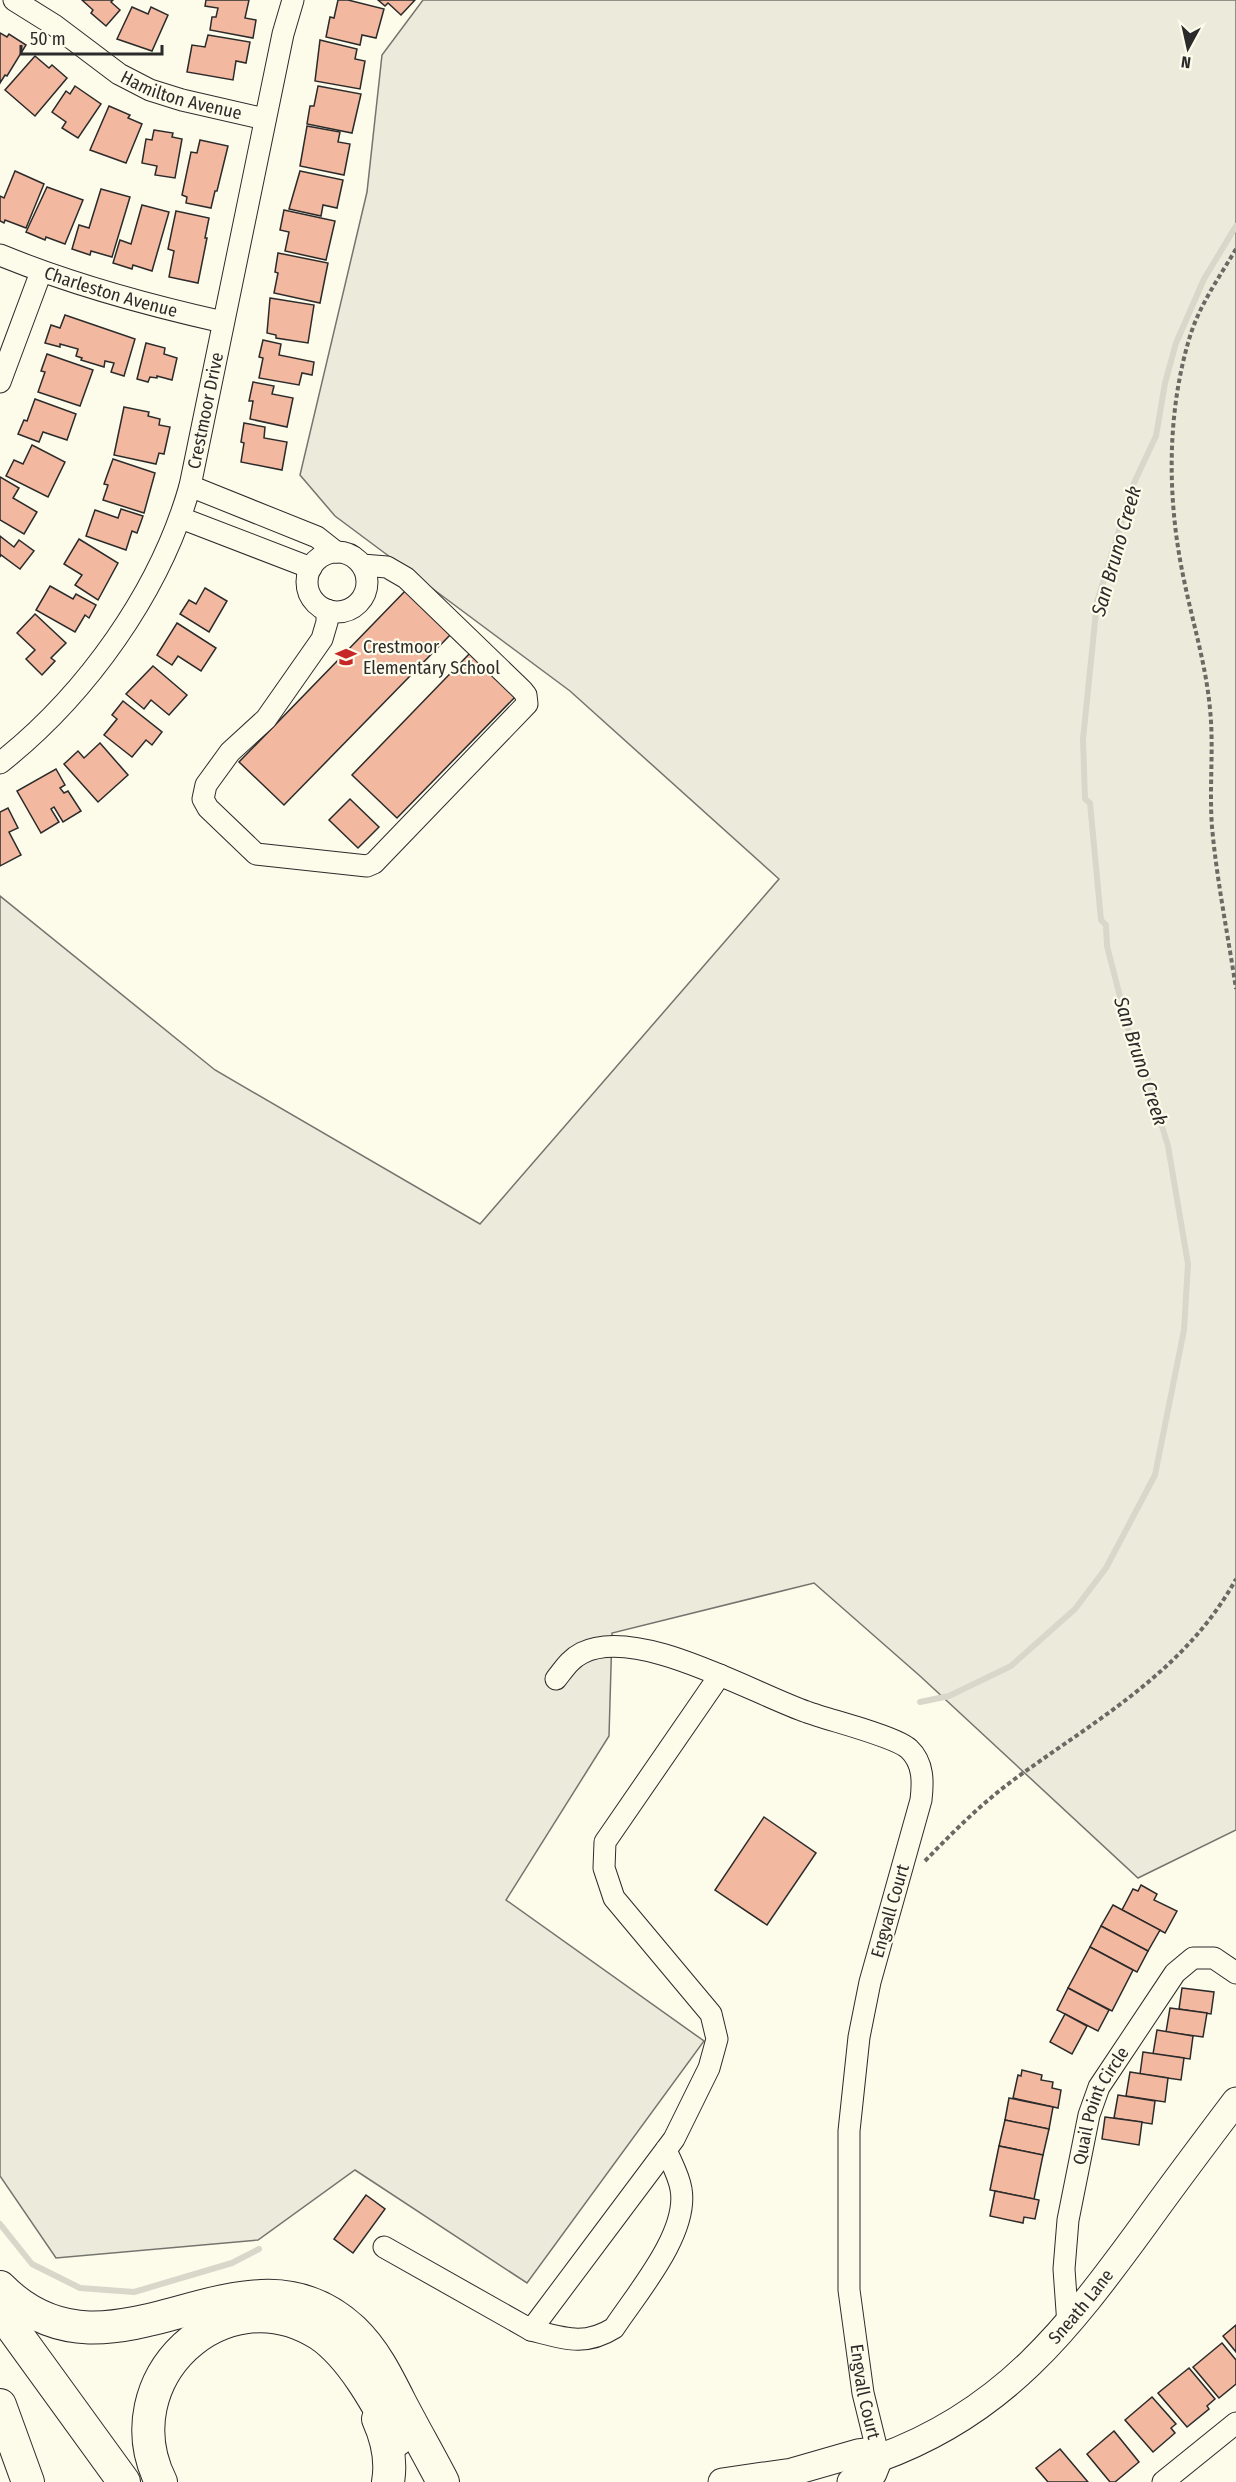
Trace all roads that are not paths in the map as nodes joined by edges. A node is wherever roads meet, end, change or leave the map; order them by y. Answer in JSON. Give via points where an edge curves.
{"nodes":[{"id":1,"x":14,"y":0,"type":"edge"},
{"id":2,"x":293,"y":0,"type":"edge"},
{"id":3,"x":266,"y":119,"type":"junction"},
{"id":4,"x":0,"y":255,"type":"edge"},
{"id":5,"x":41,"y":272,"type":"junction"},
{"id":6,"x":223,"y":322,"type":"junction"},
{"id":7,"x":0,"y":382,"type":"edge"},
{"id":8,"x":190,"y":486,"type":"junction"},
{"id":9,"x":181,"y":518,"type":"junction"},
{"id":10,"x":336,"y":552,"type":"junction"},
{"id":11,"x":362,"y":565,"type":"junction"},
{"id":12,"x":311,"y":568,"type":"junction"},
{"id":13,"x":327,"y":610,"type":"junction"},
{"id":14,"x":0,"y":763,"type":"edge"},
{"id":15,"x":720,"y":1675,"type":"junction"},
{"id":16,"x":556,"y":1679,"type":"dead end"},
{"id":17,"x":1236,"y":1973,"type":"edge"},
{"id":18,"x":1236,"y":2101,"type":"edge"},
{"id":19,"x":666,"y":2150,"type":"junction"},
{"id":20,"x":384,"y":2247,"type":"dead end"},
{"id":21,"x":0,"y":2287,"type":"edge"},
{"id":22,"x":0,"y":2311,"type":"edge"},
{"id":23,"x":1068,"y":2325,"type":"junction"},
{"id":24,"x":531,"y":2330,"type":"junction"},
{"id":25,"x":355,"y":2372,"type":"junction"},
{"id":26,"x":0,"y":2405,"type":"edge"},
{"id":27,"x":1236,"y":2423,"type":"edge"},
{"id":28,"x":0,"y":2451,"type":"edge"},
{"id":29,"x":879,"y":2458,"type":"junction"},
{"id":30,"x":27,"y":2482,"type":"edge"},
{"id":31,"x":124,"y":2482,"type":"edge"},
{"id":32,"x":161,"y":2482,"type":"edge"},
{"id":33,"x":388,"y":2482,"type":"edge"},
{"id":34,"x":420,"y":2482,"type":"edge"},
{"id":35,"x":443,"y":2482,"type":"edge"},
{"id":36,"x":722,"y":2482,"type":"edge"},
{"id":37,"x":851,"y":2482,"type":"edge"},
{"id":38,"x":1163,"y":2482,"type":"edge"}],
"edges":[{"from":1,"to":3,"type":"street","name":"Hamilton Avenue","via":[[119,74],[150,90]]},
{"from":2,"to":3,"type":"street","name":"Crestmoor Drive"},
{"from":3,"to":6,"type":"street","name":"Crestmoor Drive"},
{"from":4,"to":5,"type":"street","name":"Charleston Avenue"},
{"from":5,"to":6,"type":"street","name":"Charleston Avenue","via":[[153,306]]},
{"from":5,"to":7,"type":"street"},
{"from":6,"to":8,"type":"street","name":"Crestmoor Drive"},
{"from":8,"to":9,"type":"street","name":"Crestmoor Drive"},
{"from":8,"to":10,"type":"street","via":[[317,537]]},
{"from":9,"to":12,"type":"street"},
{"from":9,"to":14,"type":"street","name":"Crestmoor Drive","via":[[138,603],[98,664],[32,738]]},
{"from":10,"to":11,"type":"street","via":[[351,555]]},
{"from":10,"to":12,"type":"street","via":[[321,557]]},
{"from":11,"to":13,"type":"street","via":[[367,584],[361,601],[345,611]]},
{"from":11,"to":13,"type":"street","via":[[387,567],[406,578],[522,690],[528,704],[367,866],[256,855],[203,799],[206,785],[230,752],[266,720],[322,639]]},
{"from":12,"to":13,"type":"street","via":[[307,578],[309,592]]},
{"from":15,"to":16,"type":"street","name":"Engvall Court","via":[[658,1653],[600,1648],[569,1662]]},
{"from":15,"to":19,"type":"street","via":[[605,1842],[604,1868],[614,1898],[711,2014],[717,2039],[709,2068]]},
{"from":15,"to":29,"type":"street","name":"Engvall Court","via":[[764,1696],[891,1739],[909,1749],[919,1764],[923,1782],[870,1982],[859,2037],[849,2131],[849,2290],[863,2393]]},
{"from":17,"to":23,"type":"street","name":"Quail Point Circle","via":[[1214,1958],[1193,1958],[1175,1973],[1099,2087],[1089,2115],[1068,2220],[1064,2269]]},
{"from":18,"to":23,"type":"main road","name":"Sneath Lane"},
{"from":19,"to":24,"type":"street"},
{"from":19,"to":24,"type":"street","via":[[681,2189],[681,2210],[666,2250],[614,2328],[601,2336],[571,2340]]},
{"from":20,"to":24,"type":"street"},
{"from":21,"to":35,"type":"highway","via":[[42,2317],[84,2328],[138,2324],[254,2295],[282,2296],[318,2307],[352,2329],[371,2351]]},
{"from":22,"to":31,"type":"highway"},
{"from":23,"to":29,"type":"main road","name":"Sneath Lane","via":[[1024,2371],[976,2410]]},
{"from":25,"to":32,"type":"highway","via":[[327,2340],[289,2321],[244,2319],[210,2328],[177,2355],[153,2397],[148,2438]]},
{"from":25,"to":33,"type":"highway","via":[[386,2439],[390,2459]]},
{"from":25,"to":34,"type":"highway"},
{"from":26,"to":30,"type":"highway"},
{"from":27,"to":38,"type":"street"},
{"from":28,"to":30,"type":"highway"},
{"from":29,"to":36,"type":"main road","name":"Sneath Lane","via":[[858,2453],[792,2472]]},
{"from":29,"to":37,"type":"main road","name":"Sneath Lane","via":[[873,2473]]}]}
